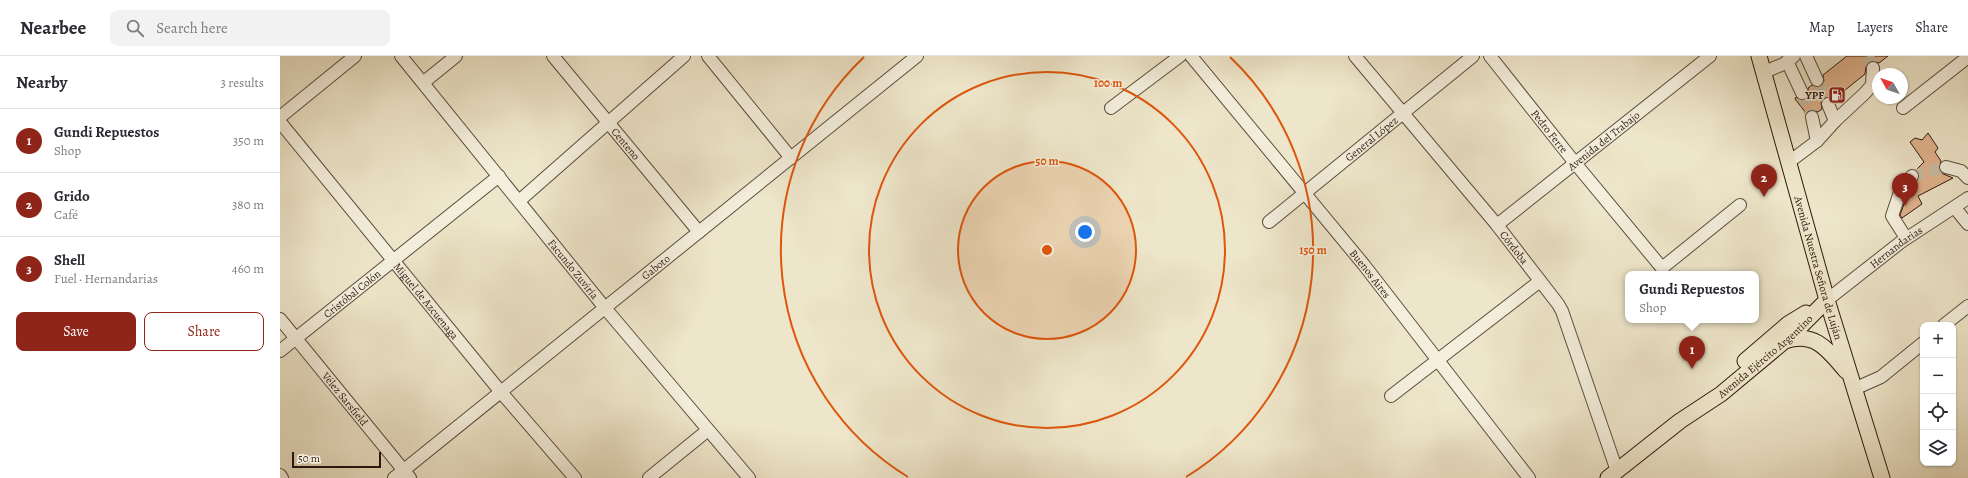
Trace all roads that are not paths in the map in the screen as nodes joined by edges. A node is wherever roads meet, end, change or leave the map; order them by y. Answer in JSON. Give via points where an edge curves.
{"nodes":[{"id":1,"x":355,"y":56,"type":"edge"},
{"id":2,"x":401,"y":56,"type":"edge"},
{"id":3,"x":456,"y":56,"type":"edge"},
{"id":4,"x":552,"y":56,"type":"edge"},
{"id":5,"x":684,"y":56,"type":"edge"},
{"id":6,"x":708,"y":56,"type":"edge"},
{"id":7,"x":917,"y":56,"type":"edge"},
{"id":8,"x":1180,"y":56,"type":"edge"},
{"id":9,"x":1191,"y":56,"type":"edge"},
{"id":10,"x":1355,"y":56,"type":"edge"},
{"id":11,"x":1473,"y":56,"type":"edge"},
{"id":12,"x":1490,"y":56,"type":"edge"},
{"id":13,"x":1710,"y":56,"type":"edge"},
{"id":14,"x":1759,"y":56,"type":"edge"},
{"id":15,"x":1806,"y":56,"type":"edge"},
{"id":16,"x":1968,"y":57,"type":"edge"},
{"id":17,"x":1791,"y":59,"type":"edge"},
{"id":18,"x":902,"y":61,"type":"edge"},
{"id":19,"x":1764,"y":72,"type":"junction"},
{"id":20,"x":1817,"y":80,"type":"tunnel mouth"},
{"id":21,"x":424,"y":82,"type":"junction"},
{"id":22,"x":1872,"y":85,"type":"edge"},
{"id":23,"x":1802,"y":93,"type":"tunnel mouth"},
{"id":24,"x":1828,"y":104,"type":"tunnel mouth"},
{"id":25,"x":1111,"y":108,"type":"dead end"},
{"id":26,"x":1903,"y":108,"type":"dead end"},
{"id":27,"x":1403,"y":112,"type":"junction"},
{"id":28,"x":280,"y":117,"type":"edge"},
{"id":29,"x":1812,"y":117,"type":"tunnel mouth"},
{"id":30,"x":1835,"y":121,"type":"junction"},
{"id":31,"x":280,"y":122,"type":"edge"},
{"id":32,"x":608,"y":123,"type":"junction"},
{"id":33,"x":1817,"y":141,"type":"junction"},
{"id":34,"x":791,"y":158,"type":"junction"},
{"id":35,"x":1789,"y":162,"type":"junction"},
{"id":36,"x":1575,"y":163,"type":"junction"},
{"id":37,"x":1946,"y":167,"type":"tunnel mouth"},
{"id":38,"x":499,"y":176,"type":"junction"},
{"id":39,"x":1912,"y":176,"type":"tunnel mouth"},
{"id":40,"x":1968,"y":178,"type":"edge"},
{"id":41,"x":1305,"y":192,"type":"junction"},
{"id":42,"x":1968,"y":198,"type":"edge"},
{"id":43,"x":520,"y":201,"type":"junction"},
{"id":44,"x":1740,"y":205,"type":"dead end"},
{"id":45,"x":1955,"y":208,"type":"junction"},
{"id":46,"x":1269,"y":222,"type":"dead end"},
{"id":47,"x":1968,"y":224,"type":"edge"},
{"id":48,"x":1497,"y":225,"type":"junction"},
{"id":49,"x":699,"y":232,"type":"junction"},
{"id":50,"x":1906,"y":238,"type":"junction"},
{"id":51,"x":394,"y":260,"type":"junction"},
{"id":52,"x":1540,"y":281,"type":"junction"},
{"id":53,"x":1827,"y":300,"type":"junction"},
{"id":54,"x":1968,"y":306,"type":"edge"},
{"id":55,"x":605,"y":308,"type":"junction"},
{"id":56,"x":280,"y":320,"type":"edge"},
{"id":57,"x":1948,"y":322,"type":"edge"},
{"id":58,"x":295,"y":338,"type":"junction"},
{"id":59,"x":1784,"y":342,"type":"junction"},
{"id":60,"x":1920,"y":344,"type":"edge"},
{"id":61,"x":280,"y":351,"type":"edge"},
{"id":62,"x":1438,"y":360,"type":"junction"},
{"id":63,"x":1852,"y":383,"type":"junction"},
{"id":64,"x":500,"y":391,"type":"junction"},
{"id":65,"x":1390,"y":396,"type":"dead end"},
{"id":66,"x":1680,"y":421,"type":"junction"},
{"id":67,"x":708,"y":430,"type":"junction"},
{"id":68,"x":280,"y":475,"type":"edge"},
{"id":69,"x":403,"y":475,"type":"edge"},
{"id":70,"x":1612,"y":475,"type":"edge"},
{"id":71,"x":282,"y":478,"type":"edge"},
{"id":72,"x":575,"y":478,"type":"edge"},
{"id":73,"x":649,"y":478,"type":"edge"},
{"id":74,"x":749,"y":478,"type":"edge"},
{"id":75,"x":1528,"y":478,"type":"edge"},
{"id":76,"x":1882,"y":478,"type":"edge"}],
"edges":[{"from":1,"to":28,"type":"street"},
{"from":2,"to":21,"type":"street","name":"Facundo Zuviría"},
{"from":3,"to":21,"type":"street"},
{"from":4,"to":32,"type":"street","name":"Centeno"},
{"from":5,"to":32,"type":"street"},
{"from":6,"to":34,"type":"street"},
{"from":7,"to":18,"type":"street","name":"Gaboto"},
{"from":8,"to":25,"type":"street"},
{"from":9,"to":41,"type":"street","name":"Buenos Aires"},
{"from":10,"to":27,"type":"street","name":"Córdoba"},
{"from":11,"to":27,"type":"street","name":"General López"},
{"from":12,"to":36,"type":"street","name":"Pedro Ferre"},
{"from":13,"to":36,"type":"street","name":"Avenida del Trabajo"},
{"from":14,"to":19,"type":"main road","name":"Avenida Nuestra Señora de Luján"},
{"from":15,"to":20,"type":"street"},
{"from":16,"to":26,"type":"street"},
{"from":17,"to":19,"type":"street"},
{"from":17,"to":23,"type":"street"},
{"from":18,"to":34,"type":"street","name":"Gaboto"},
{"from":19,"to":35,"type":"main road","name":"Avenida Nuestra Señora de Luján"},
{"from":21,"to":38,"type":"street","name":"Facundo Zuviría"},
{"from":22,"to":30,"type":"street"},
{"from":24,"to":30,"type":"street"},
{"from":27,"to":41,"type":"street","name":"General López"},
{"from":27,"to":48,"type":"street","name":"Córdoba"},
{"from":29,"to":33,"type":"street"},
{"from":30,"to":33,"type":"street"},
{"from":31,"to":51,"type":"street","name":"Miguel de Azcuenaga"},
{"from":32,"to":43,"type":"street"},
{"from":32,"to":49,"type":"street","name":"Centeno"},
{"from":33,"to":35,"type":"street"},
{"from":34,"to":49,"type":"street","name":"Gaboto"},
{"from":35,"to":53,"type":"main road","name":"Avenida Nuestra Señora de Luján"},
{"from":36,"to":44,"type":"street","name":"Pedro Ferre","via":[[1662,268]]},
{"from":36,"to":48,"type":"street","name":"Avenida del Trabajo"},
{"from":37,"to":40,"type":"street","via":[[1960,171]]},
{"from":38,"to":43,"type":"street","name":"Facundo Zuviría"},
{"from":38,"to":51,"type":"street","name":"Cristóbal Colón"},
{"from":39,"to":50,"type":"street","via":[[1901,189],[1892,216]]},
{"from":41,"to":46,"type":"street","name":"General López"},
{"from":41,"to":62,"type":"street","name":"Buenos Aires"},
{"from":42,"to":45,"type":"street","name":"Hernandarias"},
{"from":43,"to":55,"type":"street","name":"Facundo Zuviría"},
{"from":45,"to":47,"type":"street"},
{"from":45,"to":50,"type":"street","name":"Hernandarias"},
{"from":48,"to":52,"type":"street","name":"Córdoba"},
{"from":49,"to":55,"type":"street","name":"Gaboto"},
{"from":50,"to":53,"type":"street","name":"Hernandarias"},
{"from":51,"to":58,"type":"street","name":"Cristóbal Colón"},
{"from":51,"to":64,"type":"street","name":"Miguel de Azcuenaga"},
{"from":52,"to":62,"type":"street"},
{"from":52,"to":70,"type":"street","name":"Córdoba","via":[[1562,311]]},
{"from":53,"to":59,"type":"main road","name":"Avenida Ejército Argentino"},
{"from":53,"to":63,"type":"main road","name":"Avenida Nuestra Señora de Luján"},
{"from":53,"to":66,"type":"main road","name":"Avenida Ejército Argentino","via":[[1788,324]]},
{"from":54,"to":57,"type":"street"},
{"from":55,"to":64,"type":"street","name":"Gaboto"},
{"from":55,"to":67,"type":"street","name":"Facundo Zuviría"},
{"from":56,"to":58,"type":"street","name":"Vélez Sarsfield"},
{"from":58,"to":61,"type":"street","name":"Cristóbal Colón"},
{"from":58,"to":69,"type":"street","name":"Vélez Sarsfield"},
{"from":59,"to":63,"type":"main road","via":[[1797,337],[1819,343],[1830,353]]},
{"from":59,"to":66,"type":"main road","name":"Avenida Ejército Argentino","via":[[1721,394]]},
{"from":60,"to":63,"type":"street","via":[[1881,377]]},
{"from":62,"to":65,"type":"street"},
{"from":62,"to":75,"type":"street","name":"Buenos Aires"},
{"from":63,"to":76,"type":"main road","name":"Avenida Nuestra Señora de Luján"},
{"from":64,"to":69,"type":"street","name":"Gaboto"},
{"from":64,"to":72,"type":"street","name":"Miguel de Azcuenaga"},
{"from":66,"to":70,"type":"main road","name":"Avenida Ejército Argentino"},
{"from":67,"to":73,"type":"street"},
{"from":67,"to":74,"type":"street","name":"Facundo Zuviría"},
{"from":68,"to":71,"type":"street"}]}
